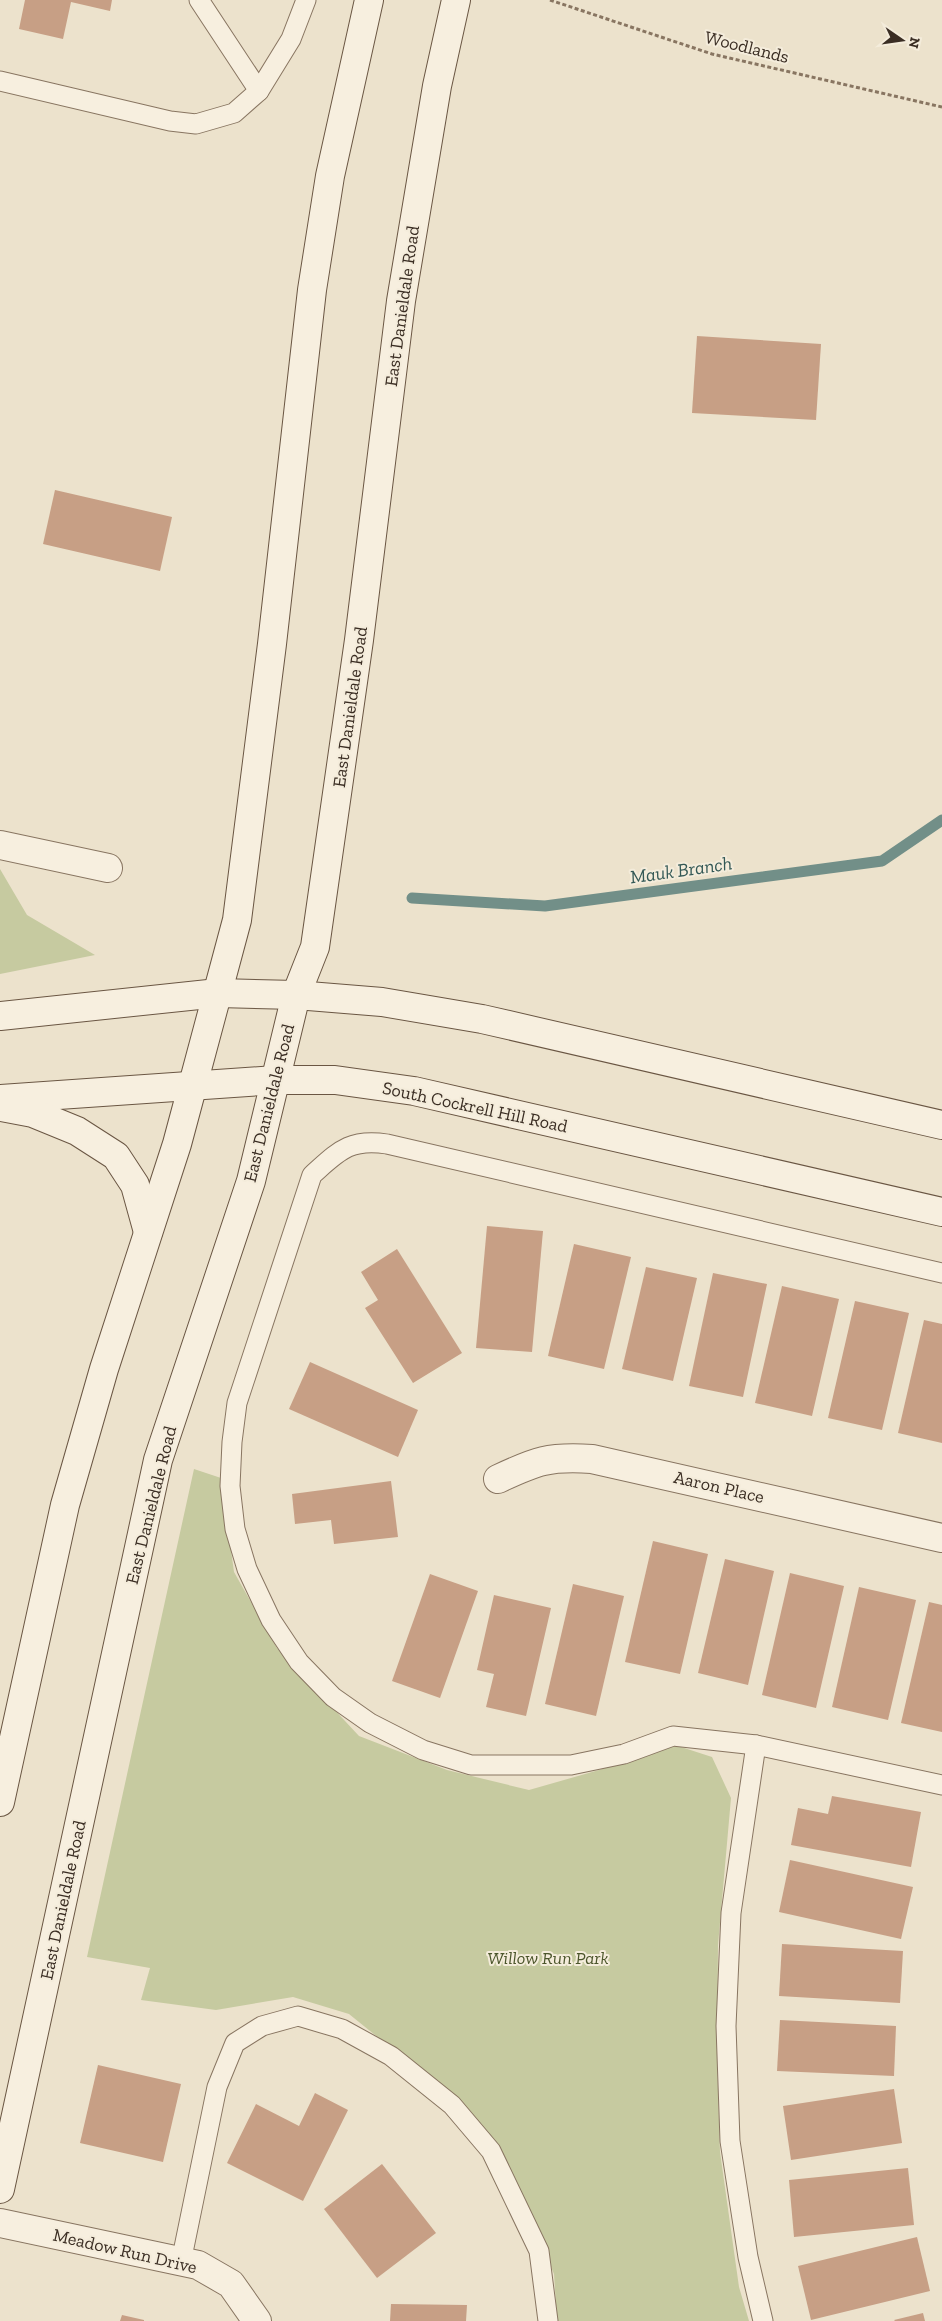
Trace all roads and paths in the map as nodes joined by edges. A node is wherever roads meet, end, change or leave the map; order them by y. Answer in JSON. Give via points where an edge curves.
{"nodes":[{"id":1,"x":199,"y":0,"type":"edge"},
{"id":2,"x":306,"y":0,"type":"edge"},
{"id":3,"x":369,"y":0,"type":"edge"},
{"id":4,"x":456,"y":0,"type":"edge"},
{"id":5,"x":550,"y":0,"type":"edge"},
{"id":6,"x":0,"y":81,"type":"edge"},
{"id":7,"x":259,"y":91,"type":"junction"},
{"id":8,"x":942,"y":107,"type":"edge"},
{"id":9,"x":0,"y":845,"type":"edge"},
{"id":10,"x":108,"y":868,"type":"dead end"},
{"id":11,"x":218,"y":993,"type":"junction"},
{"id":12,"x":296,"y":995,"type":"junction"},
{"id":13,"x":0,"y":1016,"type":"edge"},
{"id":14,"x":276,"y":1080,"type":"junction"},
{"id":15,"x":192,"y":1085,"type":"junction"},
{"id":16,"x":0,"y":1099,"type":"edge"},
{"id":17,"x":0,"y":1106,"type":"edge"},
{"id":18,"x":942,"y":1124,"type":"edge"},
{"id":19,"x":942,"y":1212,"type":"edge"},
{"id":20,"x":148,"y":1232,"type":"junction"},
{"id":21,"x":942,"y":1273,"type":"edge"},
{"id":22,"x":498,"y":1479,"type":"dead end"},
{"id":23,"x":942,"y":1538,"type":"edge"},
{"id":24,"x":756,"y":1745,"type":"junction"},
{"id":25,"x":942,"y":1785,"type":"edge"},
{"id":26,"x":0,"y":1802,"type":"edge"},
{"id":27,"x":0,"y":2189,"type":"edge"},
{"id":28,"x":0,"y":2222,"type":"edge"},
{"id":29,"x":181,"y":2262,"type":"junction"},
{"id":30,"x":257,"y":2321,"type":"edge"},
{"id":31,"x":548,"y":2321,"type":"edge"},
{"id":32,"x":764,"y":2321,"type":"edge"}],
"edges":[{"from":1,"to":7,"type":"lane"},
{"from":2,"to":7,"type":"lane","via":[[291,39]]},
{"from":3,"to":11,"type":"main road","via":[[330,176],[315,271],[237,920]]},
{"from":4,"to":12,"type":"main road","name":"East Danieldale Road","via":[[437,86],[400,301],[328,870],[315,947]]},
{"from":5,"to":8,"type":"path","name":"Woodlands","via":[[712,54]]},
{"from":6,"to":7,"type":"lane","via":[[170,121],[196,124],[234,113]]},
{"from":9,"to":10,"type":"main road"},
{"from":11,"to":12,"type":"main road"},
{"from":11,"to":13,"type":"main road"},
{"from":11,"to":15,"type":"main road"},
{"from":12,"to":14,"type":"main road","name":"East Danieldale Road"},
{"from":12,"to":18,"type":"main road","via":[[382,1002],[482,1019]]},
{"from":14,"to":15,"type":"main road","name":"South Cockrell Hill Road"},
{"from":14,"to":19,"type":"main road","name":"South Cockrell Hill Road","via":[[335,1080],[414,1091]]},
{"from":14,"to":27,"type":"main road","name":"East Danieldale Road","via":[[251,1181],[158,1460]]},
{"from":15,"to":16,"type":"main road","name":"South Cockrell Hill Road"},
{"from":15,"to":20,"type":"main road","via":[[177,1144]]},
{"from":17,"to":20,"type":"main road","via":[[33,1113],[68,1128],[116,1156],[135,1185]]},
{"from":20,"to":26,"type":"main road","via":[[65,1505]]},
{"from":21,"to":24,"type":"lane","via":[[371,1142],[337,1152],[312,1176],[237,1403],[230,1486],[235,1529],[247,1569],[272,1620],[299,1662],[333,1696],[370,1724],[423,1750],[471,1765],[571,1765],[624,1754],[673,1736]]},
{"from":22,"to":23,"type":"main road","name":"Aaron Place","via":[[530,1464],[559,1457],[592,1459]]},
{"from":24,"to":25,"type":"lane"},
{"from":24,"to":32,"type":"lane","via":[[731,1913],[726,2026],[730,2141],[748,2258]]},
{"from":28,"to":29,"type":"main road","name":"Meadow Run Drive"},
{"from":29,"to":30,"type":"main road","name":"Meadow Run Drive","via":[[198,2266],[230,2284]]},
{"from":29,"to":31,"type":"lane","via":[[217,2087],[235,2043],[262,2026],[298,2016],[342,2029],[391,2056],[452,2105],[491,2151],[539,2251]]}]}
